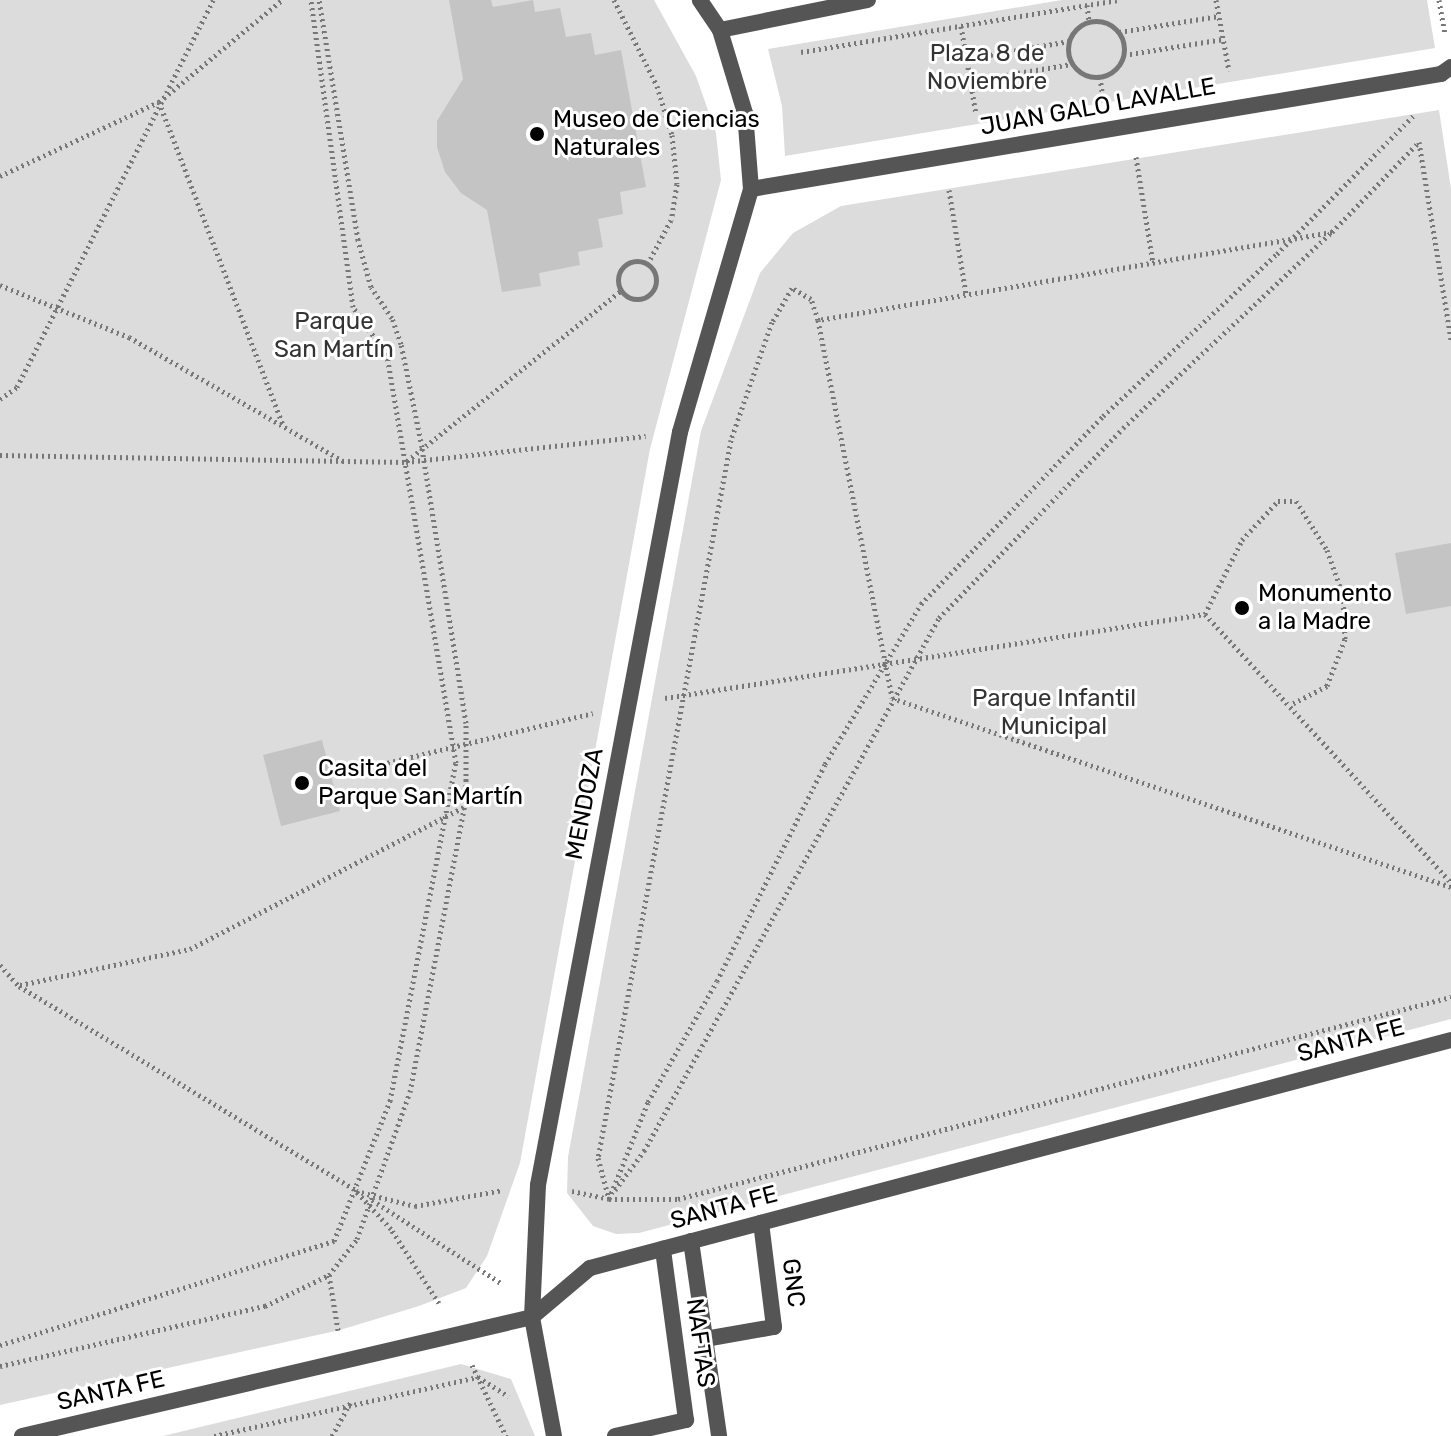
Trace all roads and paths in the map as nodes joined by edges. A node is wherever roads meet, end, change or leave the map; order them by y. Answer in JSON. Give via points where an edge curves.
{"nodes":[{"id":1,"x":213,"y":0,"type":"edge"},
{"id":2,"x":282,"y":0,"type":"edge"},
{"id":3,"x":311,"y":0,"type":"edge"},
{"id":4,"x":319,"y":0,"type":"edge"},
{"id":5,"x":614,"y":0,"type":"edge"},
{"id":6,"x":700,"y":0,"type":"edge"},
{"id":7,"x":868,"y":0,"type":"edge"},
{"id":8,"x":1117,"y":0,"type":"edge"},
{"id":9,"x":1216,"y":0,"type":"edge"},
{"id":10,"x":1439,"y":0,"type":"edge"},
{"id":11,"x":1087,"y":5,"type":"junction"},
{"id":12,"x":1219,"y":16,"type":"junction"},
{"id":13,"x":1089,"y":22,"type":"junction"},
{"id":14,"x":961,"y":26,"type":"junction"},
{"id":15,"x":720,"y":30,"type":"junction"},
{"id":16,"x":1119,"y":32,"type":"junction"},
{"id":17,"x":1224,"y":39,"type":"junction"},
{"id":18,"x":1069,"y":41,"type":"junction"},
{"id":19,"x":788,"y":55,"type":"dead end"},
{"id":20,"x":1124,"y":55,"type":"junction"},
{"id":21,"x":967,"y":59,"type":"junction"},
{"id":22,"x":1072,"y":64,"type":"junction"},
{"id":23,"x":1229,"y":71,"type":"dead end"},
{"id":24,"x":1446,"y":71,"type":"edge"},
{"id":25,"x":1100,"y":77,"type":"junction"},
{"id":26,"x":971,"y":81,"type":"junction"},
{"id":27,"x":1102,"y":92,"type":"dead end"},
{"id":28,"x":159,"y":102,"type":"junction"},
{"id":29,"x":976,"y":114,"type":"dead end"},
{"id":30,"x":1131,"y":125,"type":"junction"},
{"id":31,"x":944,"y":157,"type":"junction"},
{"id":32,"x":0,"y":176,"type":"edge"},
{"id":33,"x":751,"y":189,"type":"junction"},
{"id":34,"x":1332,"y":232,"type":"junction"},
{"id":35,"x":1292,"y":239,"type":"junction"},
{"id":36,"x":648,"y":263,"type":"junction"},
{"id":37,"x":1153,"y":263,"type":"junction"},
{"id":38,"x":0,"y":285,"type":"edge"},
{"id":39,"x":621,"y":291,"type":"junction"},
{"id":40,"x":966,"y":294,"type":"junction"},
{"id":41,"x":56,"y":308,"type":"junction"},
{"id":42,"x":818,"y":320,"type":"junction"},
{"id":43,"x":1451,"y":339,"type":"edge"},
{"id":44,"x":0,"y":399,"type":"edge"},
{"id":45,"x":283,"y":426,"type":"junction"},
{"id":46,"x":680,"y":432,"type":"junction"},
{"id":47,"x":422,"y":447,"type":"junction"},
{"id":48,"x":0,"y":455,"type":"edge"},
{"id":49,"x":424,"y":459,"type":"junction"},
{"id":50,"x":344,"y":461,"type":"junction"},
{"id":51,"x":406,"y":462,"type":"junction"},
{"id":52,"x":1205,"y":614,"type":"junction"},
{"id":53,"x":915,"y":659,"type":"junction"},
{"id":54,"x":886,"y":663,"type":"junction"},
{"id":55,"x":683,"y":695,"type":"junction"},
{"id":56,"x":892,"y":698,"type":"junction"},
{"id":57,"x":629,"y":704,"type":"junction"},
{"id":58,"x":1292,"y":704,"type":"junction"},
{"id":59,"x":466,"y":744,"type":"junction"},
{"id":60,"x":453,"y":747,"type":"junction"},
{"id":61,"x":341,"y":774,"type":"dead end"},
{"id":62,"x":465,"y":807,"type":"junction"},
{"id":63,"x":446,"y":817,"type":"junction"},
{"id":64,"x":1451,"y":885,"type":"edge"},
{"id":65,"x":0,"y":965,"type":"edge"},
{"id":66,"x":19,"y":986,"type":"junction"},
{"id":67,"x":1451,"y":997,"type":"edge"},
{"id":68,"x":1451,"y":1040,"type":"edge"},
{"id":69,"x":538,"y":1185,"type":"junction"},
{"id":70,"x":356,"y":1191,"type":"junction"},
{"id":71,"x":609,"y":1199,"type":"junction"},
{"id":72,"x":373,"y":1200,"type":"junction"},
{"id":73,"x":761,"y":1223,"type":"junction"},
{"id":74,"x":691,"y":1241,"type":"junction"},
{"id":75,"x":663,"y":1249,"type":"junction"},
{"id":76,"x":532,"y":1310,"type":"junction"},
{"id":77,"x":460,"y":1336,"type":"junction"},
{"id":78,"x":705,"y":1339,"type":"junction"},
{"id":79,"x":0,"y":1345,"type":"edge"},
{"id":80,"x":0,"y":1366,"type":"edge"},
{"id":81,"x":478,"y":1377,"type":"junction"},
{"id":82,"x":511,"y":1408,"type":"dead end"},
{"id":83,"x":22,"y":1436,"type":"edge"},
{"id":84,"x":214,"y":1436,"type":"edge"},
{"id":85,"x":506,"y":1436,"type":"edge"},
{"id":86,"x":554,"y":1436,"type":"edge"},
{"id":87,"x":615,"y":1436,"type":"edge"},
{"id":88,"x":719,"y":1436,"type":"edge"}],
"edges":[{"from":1,"to":28,"type":"path"},
{"from":2,"to":28,"type":"path"},
{"from":3,"to":51,"type":"path","via":[[353,307],[387,355]]},
{"from":4,"to":47,"type":"path","via":[[358,240],[371,287],[392,318],[401,344]]},
{"from":5,"to":36,"type":"path","via":[[657,86],[672,135],[677,184],[671,220]]},
{"from":6,"to":15,"type":"street"},
{"from":7,"to":15,"type":"street"},
{"from":8,"to":11,"type":"path"},
{"from":9,"to":12,"type":"path"},
{"from":10,"to":24,"type":"path"},
{"from":11,"to":13,"type":"path"},
{"from":11,"to":14,"type":"path"},
{"from":12,"to":16,"type":"path"},
{"from":12,"to":17,"type":"path"},
{"from":13,"to":16,"type":"path","via":[[1109,24]]},
{"from":13,"to":18,"type":"path"},
{"from":14,"to":19,"type":"path"},
{"from":14,"to":21,"type":"path"},
{"from":15,"to":33,"type":"street","via":[[745,113]]},
{"from":16,"to":20,"type":"path"},
{"from":17,"to":20,"type":"path"},
{"from":17,"to":23,"type":"path"},
{"from":18,"to":21,"type":"path"},
{"from":18,"to":22,"type":"path"},
{"from":20,"to":25,"type":"path","via":[[1112,73]]},
{"from":21,"to":26,"type":"path"},
{"from":22,"to":25,"type":"path","via":[[1085,75]]},
{"from":22,"to":26,"type":"path"},
{"from":24,"to":30,"type":"street","name":"JUAN GALO LAVALLE"},
{"from":24,"to":35,"type":"path","via":[[1436,93]]},
{"from":25,"to":27,"type":"path"},
{"from":26,"to":29,"type":"path"},
{"from":28,"to":32,"type":"path"},
{"from":28,"to":41,"type":"path"},
{"from":28,"to":45,"type":"path"},
{"from":30,"to":31,"type":"street","name":"JUAN GALO LAVALLE"},
{"from":30,"to":37,"type":"path"},
{"from":31,"to":33,"type":"street","name":"JUAN GALO LAVALLE"},
{"from":31,"to":40,"type":"path"},
{"from":33,"to":46,"type":"street","name":"MENDOZA"},
{"from":34,"to":35,"type":"path"},
{"from":34,"to":43,"type":"path","via":[[1419,142]]},
{"from":34,"to":53,"type":"path","via":[[1123,428],[939,618]]},
{"from":35,"to":37,"type":"path"},
{"from":35,"to":54,"type":"path","via":[[1103,416],[932,593]]},
{"from":36,"to":39,"type":"path","via":[[633,260],[623,266],[617,282]]},
{"from":36,"to":39,"type":"path","via":[[657,279],[652,292],[634,299]]},
{"from":37,"to":40,"type":"path"},
{"from":38,"to":41,"type":"path"},
{"from":39,"to":47,"type":"path"},
{"from":40,"to":42,"type":"path"},
{"from":41,"to":44,"type":"path","via":[[17,387]]},
{"from":41,"to":45,"type":"path","via":[[129,337]]},
{"from":42,"to":54,"type":"path"},
{"from":42,"to":55,"type":"path","via":[[811,299],[792,288],[772,322],[731,440]]},
{"from":45,"to":50,"type":"path"},
{"from":46,"to":49,"type":"path"},
{"from":46,"to":57,"type":"street","name":"MENDOZA"},
{"from":47,"to":49,"type":"path"},
{"from":47,"to":51,"type":"path"},
{"from":48,"to":50,"type":"path"},
{"from":49,"to":51,"type":"path"},
{"from":49,"to":59,"type":"path"},
{"from":50,"to":51,"type":"path"},
{"from":51,"to":60,"type":"path"},
{"from":52,"to":53,"type":"path"},
{"from":52,"to":58,"type":"path"},
{"from":52,"to":58,"type":"path","via":[[1242,540],[1278,501],[1296,501],[1327,550],[1343,595],[1345,639],[1327,686]]},
{"from":53,"to":54,"type":"path"},
{"from":53,"to":56,"type":"path"},
{"from":54,"to":55,"type":"path"},
{"from":54,"to":56,"type":"path"},
{"from":54,"to":71,"type":"path","via":[[825,764],[717,981],[648,1102]]},
{"from":55,"to":57,"type":"path"},
{"from":55,"to":71,"type":"path","via":[[598,1158]]},
{"from":56,"to":64,"type":"path"},
{"from":56,"to":71,"type":"path","via":[[644,1151]]},
{"from":57,"to":59,"type":"path"},
{"from":57,"to":69,"type":"street","name":"MENDOZA"},
{"from":58,"to":64,"type":"path"},
{"from":59,"to":60,"type":"path"},
{"from":59,"to":62,"type":"path"},
{"from":60,"to":61,"type":"path"},
{"from":60,"to":63,"type":"path","via":[[456,763]]},
{"from":62,"to":63,"type":"path"},
{"from":62,"to":72,"type":"path","via":[[410,1092]]},
{"from":63,"to":66,"type":"path","via":[[190,949]]},
{"from":63,"to":70,"type":"path","via":[[390,1101]]},
{"from":65,"to":66,"type":"path"},
{"from":66,"to":70,"type":"path"},
{"from":67,"to":71,"type":"path","via":[[678,1199]]},
{"from":68,"to":73,"type":"street","name":"SANTA FE"},
{"from":69,"to":71,"type":"path"},
{"from":69,"to":72,"type":"path","via":[[415,1206]]},
{"from":69,"to":76,"type":"street","name":"MENDOZA"},
{"from":70,"to":72,"type":"path"},
{"from":70,"to":72,"type":"path"},
{"from":70,"to":79,"type":"path","via":[[334,1241],[321,1248]]},
{"from":72,"to":76,"type":"path"},
{"from":72,"to":77,"type":"path"},
{"from":72,"to":80,"type":"path","via":[[357,1239],[329,1275],[265,1306]]},
{"from":73,"to":74,"type":"street","name":"SANTA FE"},
{"from":73,"to":78,"type":"street","name":"GNC","via":[[774,1327]]},
{"from":74,"to":75,"type":"street","name":"SANTA FE"},
{"from":74,"to":78,"type":"street"},
{"from":75,"to":76,"type":"street","name":"SANTA FE","via":[[590,1268]]},
{"from":75,"to":87,"type":"street","name":"NAFTAS","via":[[686,1420]]},
{"from":76,"to":77,"type":"street","name":"SANTA FE"},
{"from":76,"to":86,"type":"street","name":"MENDOZA"},
{"from":77,"to":81,"type":"path"},
{"from":77,"to":83,"type":"street","name":"SANTA FE"},
{"from":78,"to":88,"type":"street"},
{"from":81,"to":82,"type":"path","via":[[509,1393]]},
{"from":81,"to":84,"type":"path"},
{"from":81,"to":85,"type":"path"}]}
